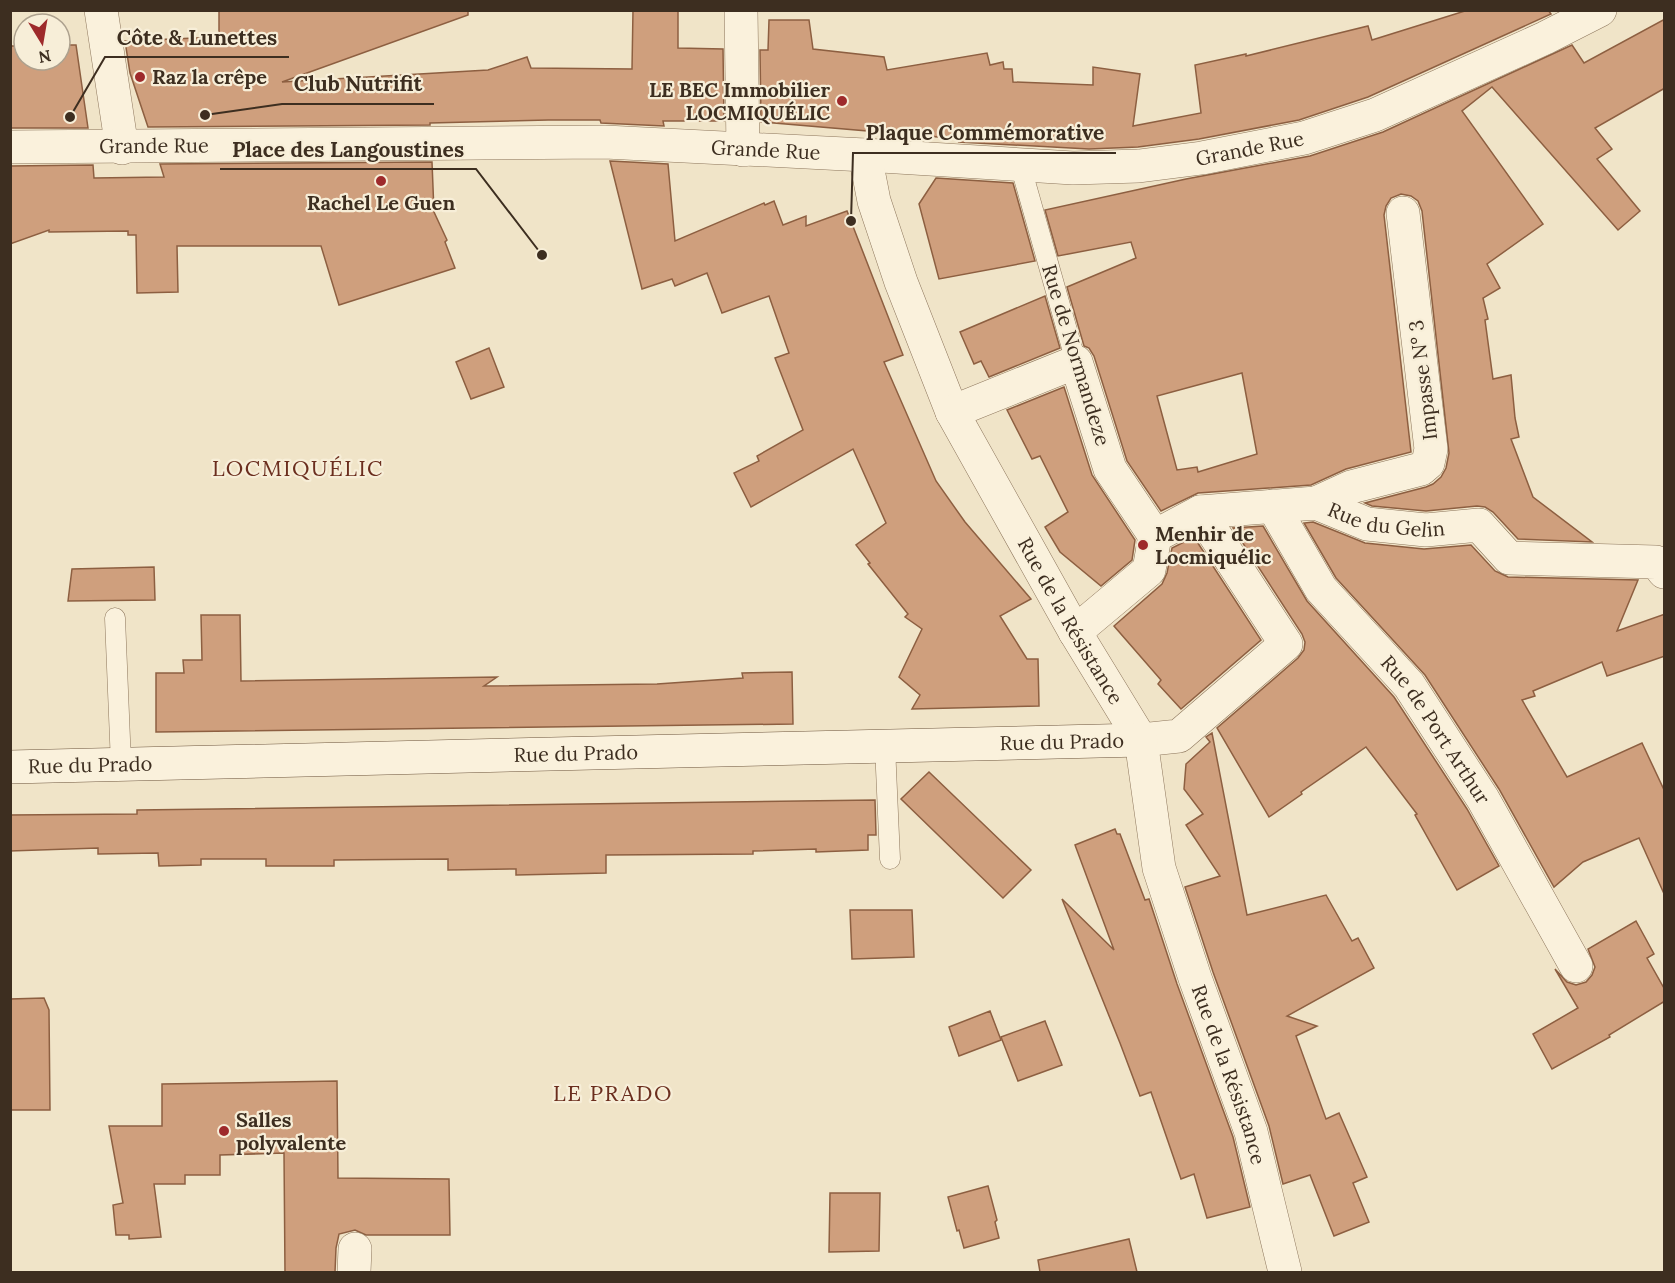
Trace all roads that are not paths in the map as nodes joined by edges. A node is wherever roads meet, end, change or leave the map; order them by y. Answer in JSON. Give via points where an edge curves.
{"nodes":[{"id":1,"x":100,"y":10,"type":"edge"},
{"id":2,"x":741,"y":10,"type":"edge"},
{"id":3,"x":1600,"y":10,"type":"edge"},
{"id":4,"x":10,"y":147,"type":"edge"},
{"id":5,"x":122,"y":148,"type":"junction"},
{"id":6,"x":743,"y":150,"type":"junction"},
{"id":7,"x":865,"y":155,"type":"junction"},
{"id":8,"x":1020,"y":164,"type":"junction"},
{"id":9,"x":1403,"y":213,"type":"dead end"},
{"id":10,"x":1076,"y":362,"type":"junction"},
{"id":11,"x":952,"y":412,"type":"junction"},
{"id":12,"x":1316,"y":503,"type":"junction"},
{"id":13,"x":1273,"y":506,"type":"junction"},
{"id":14,"x":1200,"y":512,"type":"junction"},
{"id":15,"x":1155,"y":536,"type":"junction"},
{"id":16,"x":1665,"y":572,"type":"edge"},
{"id":17,"x":115,"y":618,"type":"dead end"},
{"id":18,"x":1075,"y":632,"type":"junction"},
{"id":19,"x":1141,"y":740,"type":"junction"},
{"id":20,"x":885,"y":746,"type":"junction"},
{"id":21,"x":121,"y":764,"type":"junction"},
{"id":22,"x":10,"y":766,"type":"edge"},
{"id":23,"x":890,"y":860,"type":"dead end"},
{"id":24,"x":1576,"y":966,"type":"dead end"},
{"id":25,"x":1285,"y":1272,"type":"edge"}],
"edges":[{"from":1,"to":5,"type":"street"},
{"from":2,"to":6,"type":"street"},
{"from":3,"to":8,"type":"street","name":"Grande Rue","via":[[1375,115],[1304,138],[1139,166],[1072,168]]},
{"from":4,"to":5,"type":"street","name":"Grande Rue"},
{"from":5,"to":6,"type":"street","name":"Grande Rue","via":[[605,142]]},
{"from":6,"to":7,"type":"street","name":"Grande Rue"},
{"from":7,"to":8,"type":"street","name":"Grande Rue"},
{"from":7,"to":11,"type":"street","name":"Rue de la Résistance","via":[[874,201]]},
{"from":8,"to":10,"type":"lane","name":"Rue de Normandeze"},
{"from":9,"to":12,"type":"street","name":"Impasse N° 3","via":[[1431,449],[1428,463],[1421,469],[1350,487]]},
{"from":10,"to":11,"type":"street"},
{"from":10,"to":15,"type":"street","name":"Rue de Normandeze","via":[[1110,469]]},
{"from":11,"to":18,"type":"street","name":"Rue de la Résistance"},
{"from":12,"to":13,"type":"street","name":"Rue du Gelin"},
{"from":12,"to":16,"type":"street","name":"Rue du Gelin","via":[[1367,524],[1426,530],[1479,525],[1509,558],[1656,562]]},
{"from":13,"to":14,"type":"street","name":"Rue du Gelin"},
{"from":13,"to":24,"type":"street","name":"Rue de Port Arthur","via":[[1321,589],[1409,685],[1483,799]]},
{"from":14,"to":15,"type":"street","name":"Rue du Gelin"},
{"from":14,"to":19,"type":"street","via":[[1286,644],[1179,736]]},
{"from":15,"to":18,"type":"street","via":[[1149,570]]},
{"from":17,"to":21,"type":"lane"},
{"from":18,"to":19,"type":"street","name":"Rue de la Résistance"},
{"from":19,"to":20,"type":"street","name":"Rue du Prado"},
{"from":19,"to":25,"type":"street","name":"Rue de la Résistance","via":[[1159,868],[1194,978],[1251,1132]]},
{"from":20,"to":21,"type":"street","name":"Rue du Prado"},
{"from":20,"to":23,"type":"lane"},
{"from":21,"to":22,"type":"street","name":"Rue du Prado"}]}
